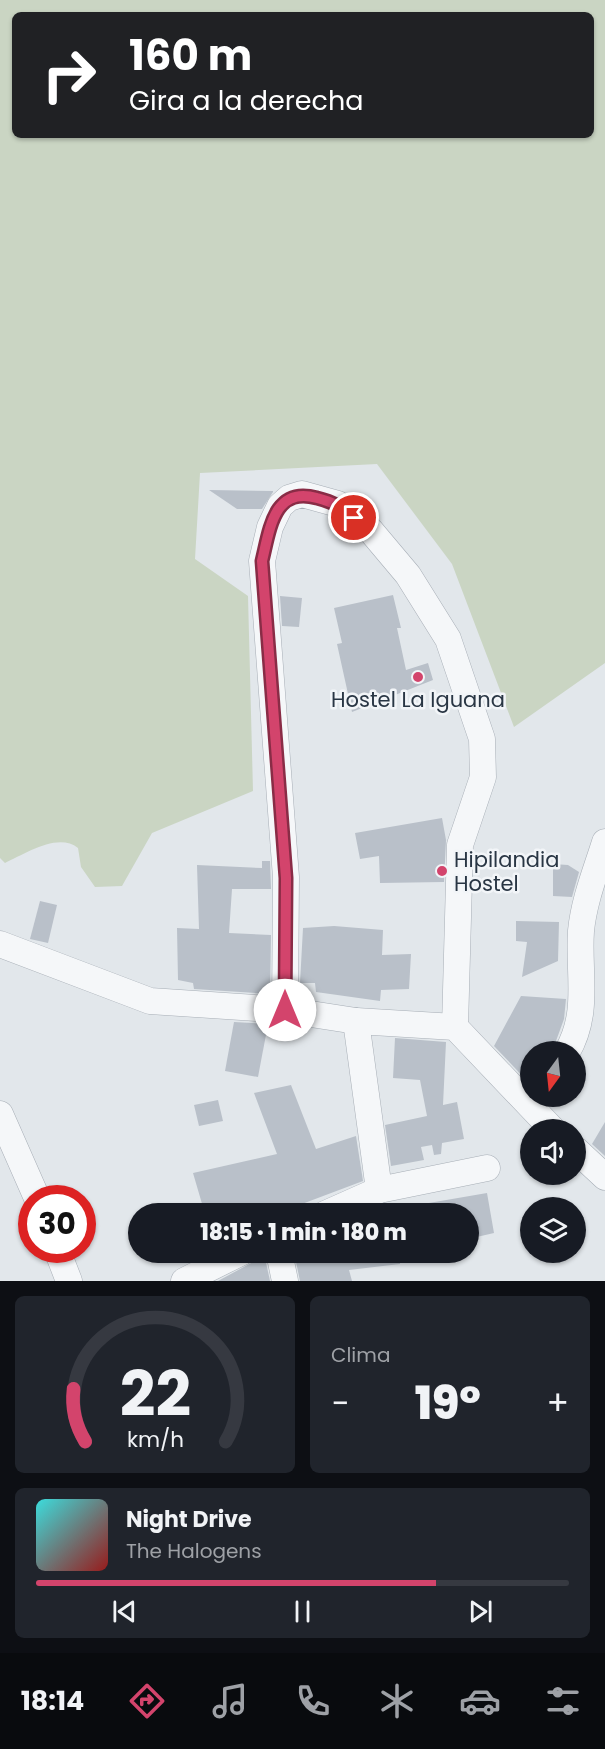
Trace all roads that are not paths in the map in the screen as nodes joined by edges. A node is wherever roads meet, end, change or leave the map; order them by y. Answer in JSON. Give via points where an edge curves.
{"nodes":[{"id":1,"x":605,"y":842,"type":"edge"},
{"id":2,"x":0,"y":944,"type":"edge"},
{"id":3,"x":285,"y":1010,"type":"junction"},
{"id":4,"x":356,"y":1021,"type":"junction"},
{"id":5,"x":455,"y":1027,"type":"junction"},
{"id":6,"x":573,"y":1041,"type":"edge"},
{"id":7,"x":520,"y":1088,"type":"edge"},
{"id":8,"x":0,"y":1114,"type":"edge"},
{"id":9,"x":10,"y":1159,"type":"edge"},
{"id":10,"x":586,"y":1159,"type":"edge"},
{"id":11,"x":487,"y":1168,"type":"dead end"},
{"id":12,"x":605,"y":1177,"type":"edge"},
{"id":13,"x":28,"y":1185,"type":"edge"},
{"id":14,"x":379,"y":1190,"type":"junction"},
{"id":15,"x":350,"y":1203,"type":"edge"},
{"id":16,"x":62,"y":1263,"type":"edge"},
{"id":17,"x":220,"y":1263,"type":"edge"},
{"id":18,"x":281,"y":1263,"type":"edge"},
{"id":19,"x":69,"y":1281,"type":"edge"},
{"id":20,"x":184,"y":1281,"type":"edge"},
{"id":21,"x":285,"y":1281,"type":"edge"}],
"edges":[{"from":1,"to":6,"type":"street","via":[[581,931],[582,1011]]},
{"from":2,"to":3,"type":"street","via":[[150,1001]]},
{"from":3,"to":4,"type":"street"},
{"from":3,"to":5,"type":"street","via":[[286,878],[262,561],[280,506],[302,494],[338,504],[371,531],[408,575],[448,639],[482,739],[483,777],[460,845]]},
{"from":4,"to":5,"type":"street"},
{"from":4,"to":14,"type":"street"},
{"from":5,"to":7,"type":"street"},
{"from":8,"to":9,"type":"street"},
{"from":9,"to":13,"type":"street"},
{"from":10,"to":12,"type":"street"},
{"from":11,"to":14,"type":"street"},
{"from":14,"to":15,"type":"street"},
{"from":16,"to":19,"type":"street"},
{"from":17,"to":20,"type":"street"},
{"from":18,"to":21,"type":"street"}]}
